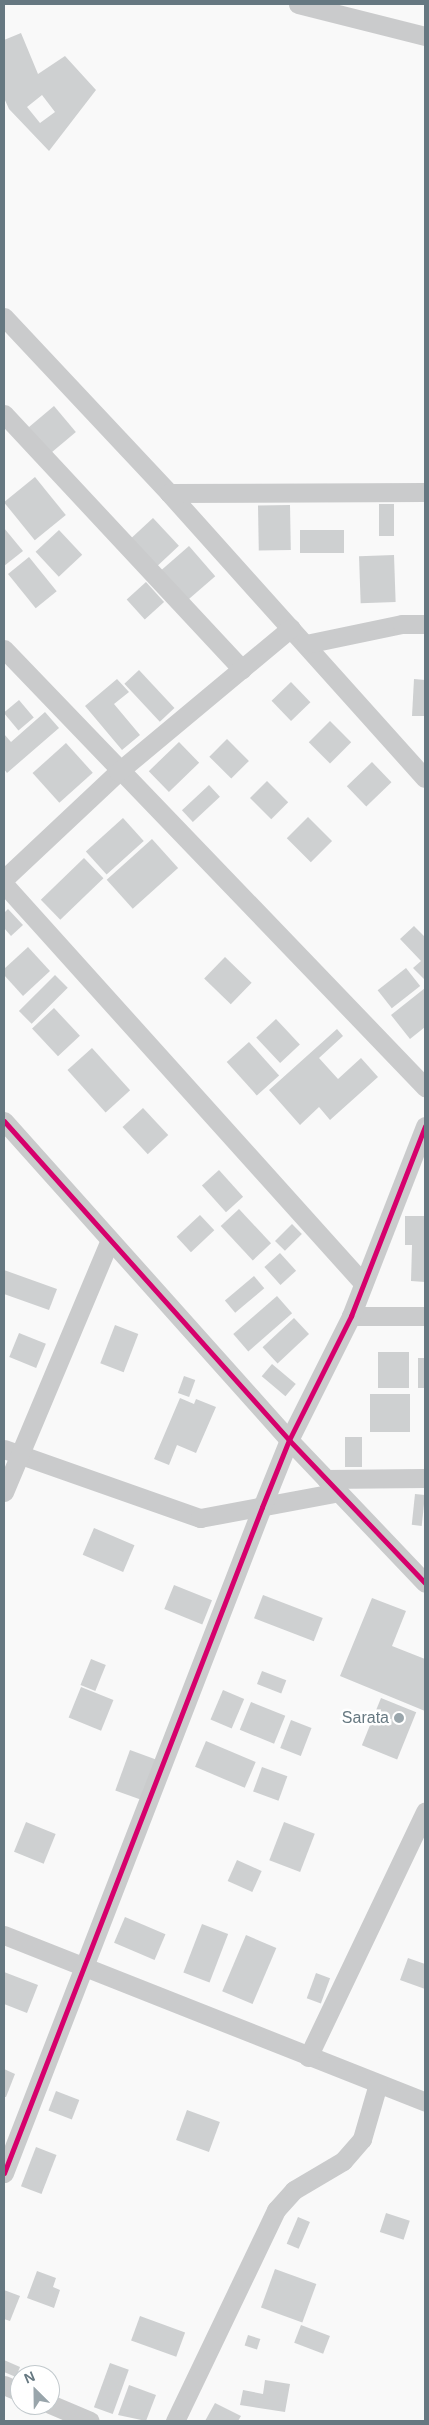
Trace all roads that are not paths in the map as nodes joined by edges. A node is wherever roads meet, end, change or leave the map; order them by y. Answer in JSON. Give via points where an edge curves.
{"nodes":[{"id":1,"x":298,"y":4,"type":"edge"},
{"id":2,"x":425,"y":36,"type":"edge"},
{"id":3,"x":4,"y":317,"type":"edge"},
{"id":4,"x":4,"y":414,"type":"edge"},
{"id":5,"x":425,"y":492,"type":"edge"},
{"id":6,"x":169,"y":493,"type":"junction"},
{"id":7,"x":425,"y":624,"type":"edge"},
{"id":8,"x":291,"y":628,"type":"junction"},
{"id":9,"x":306,"y":644,"type":"junction"},
{"id":10,"x":4,"y":649,"type":"edge"},
{"id":11,"x":242,"y":669,"type":"junction"},
{"id":12,"x":418,"y":764,"type":"edge"},
{"id":13,"x":118,"y":772,"type":"junction"},
{"id":14,"x":425,"y":778,"type":"edge"},
{"id":15,"x":4,"y":879,"type":"edge"},
{"id":16,"x":4,"y":884,"type":"edge"},
{"id":17,"x":425,"y":1087,"type":"edge"},
{"id":18,"x":4,"y":1121,"type":"edge"},
{"id":19,"x":425,"y":1126,"type":"edge"},
{"id":20,"x":421,"y":1153,"type":"edge"},
{"id":21,"x":110,"y":1240,"type":"junction"},
{"id":22,"x":364,"y":1283,"type":"junction"},
{"id":23,"x":351,"y":1316,"type":"junction"},
{"id":24,"x":425,"y":1316,"type":"edge"},
{"id":25,"x":289,"y":1440,"type":"junction"},
{"id":26,"x":11,"y":1452,"type":"edge"},
{"id":27,"x":425,"y":1478,"type":"edge"},
{"id":28,"x":332,"y":1486,"type":"junction"},
{"id":29,"x":4,"y":1492,"type":"edge"},
{"id":30,"x":262,"y":1507,"type":"junction"},
{"id":31,"x":425,"y":1583,"type":"edge"},
{"id":32,"x":425,"y":1812,"type":"edge"},
{"id":33,"x":4,"y":1935,"type":"edge"},
{"id":34,"x":82,"y":1968,"type":"junction"},
{"id":35,"x":308,"y":2057,"type":"junction"},
{"id":36,"x":378,"y":2084,"type":"junction"},
{"id":37,"x":425,"y":2102,"type":"edge"},
{"id":38,"x":4,"y":2173,"type":"edge"},
{"id":39,"x":60,"y":2408,"type":"edge"},
{"id":40,"x":90,"y":2421,"type":"edge"},
{"id":41,"x":175,"y":2421,"type":"edge"}],
"edges":[{"from":1,"to":2,"type":"street"},
{"from":3,"to":6,"type":"street"},
{"from":4,"to":11,"type":"street"},
{"from":5,"to":6,"type":"street"},
{"from":6,"to":8,"type":"street"},
{"from":7,"to":9,"type":"street","via":[[402,624]]},
{"from":8,"to":9,"type":"street"},
{"from":8,"to":11,"type":"street"},
{"from":9,"to":12,"type":"street"},
{"from":10,"to":13,"type":"street"},
{"from":11,"to":13,"type":"street"},
{"from":12,"to":14,"type":"street"},
{"from":13,"to":15,"type":"street"},
{"from":13,"to":17,"type":"street"},
{"from":16,"to":22,"type":"street"},
{"from":18,"to":21,"type":"street"},
{"from":19,"to":20,"type":"street"},
{"from":20,"to":22,"type":"street"},
{"from":21,"to":25,"type":"street"},
{"from":21,"to":26,"type":"street"},
{"from":22,"to":23,"type":"street"},
{"from":23,"to":24,"type":"street"},
{"from":23,"to":25,"type":"street"},
{"from":25,"to":28,"type":"street"},
{"from":25,"to":30,"type":"street"},
{"from":26,"to":29,"type":"street"},
{"from":26,"to":30,"type":"street","via":[[200,1518]]},
{"from":27,"to":28,"type":"street"},
{"from":28,"to":30,"type":"street"},
{"from":28,"to":31,"type":"street"},
{"from":30,"to":34,"type":"street"},
{"from":32,"to":35,"type":"street"},
{"from":33,"to":34,"type":"street"},
{"from":34,"to":35,"type":"street"},
{"from":34,"to":38,"type":"street"},
{"from":35,"to":36,"type":"street"},
{"from":36,"to":37,"type":"street"},
{"from":36,"to":41,"type":"street","via":[[362,2139],[343,2161],[294,2190],[276,2210]]},
{"from":39,"to":40,"type":"street"}]}
